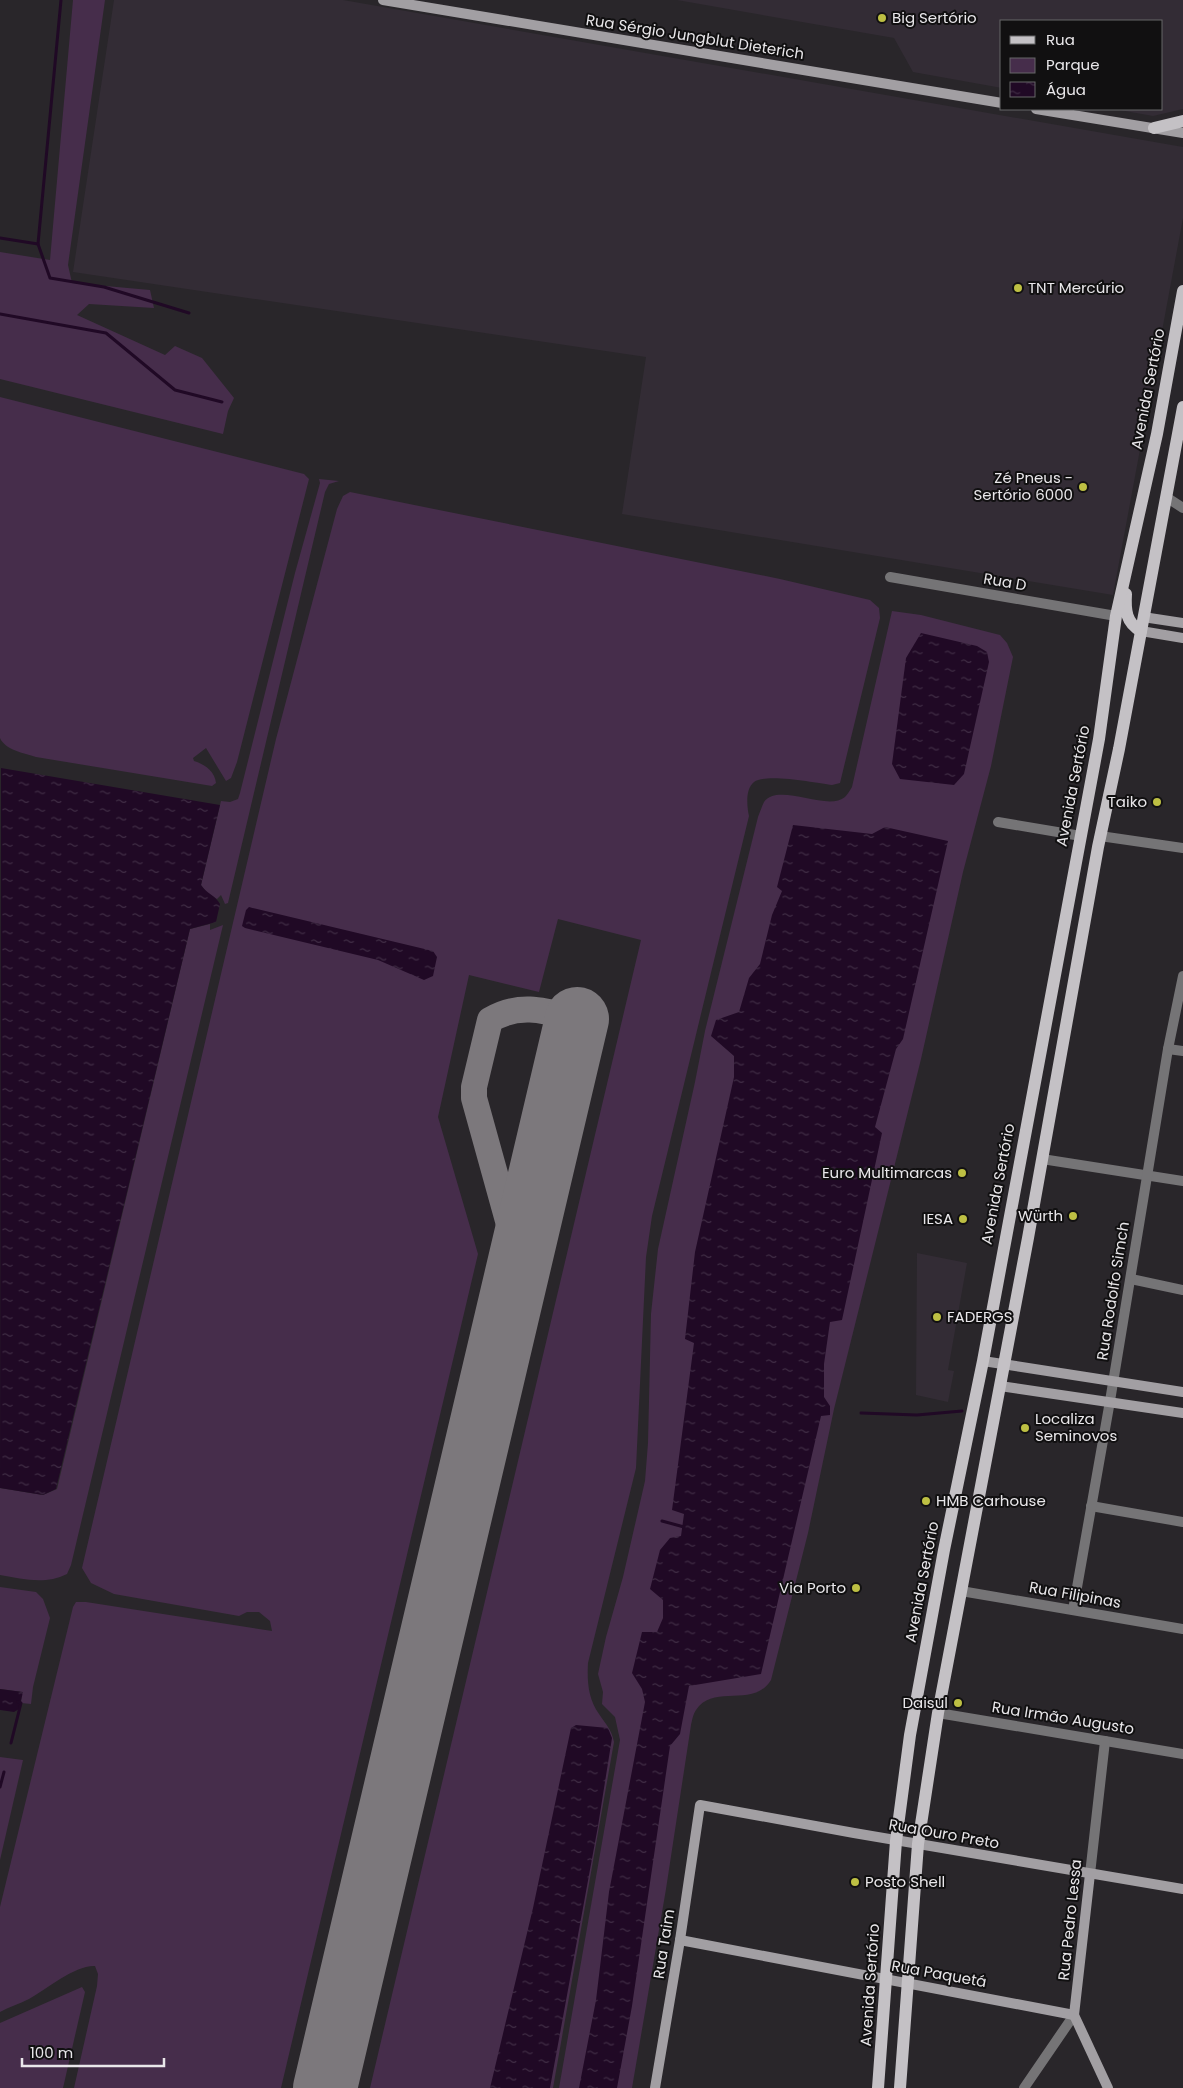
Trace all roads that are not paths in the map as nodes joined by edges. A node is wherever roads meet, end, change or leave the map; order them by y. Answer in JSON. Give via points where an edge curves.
{"nodes":[{"id":1,"x":383,"y":0,"type":"edge"},
{"id":2,"x":1000,"y":103,"type":"edge"},
{"id":3,"x":1042,"y":110,"type":"edge"},
{"id":4,"x":1183,"y":121,"type":"edge"},
{"id":5,"x":1154,"y":128,"type":"junction"},
{"id":6,"x":1183,"y":133,"type":"edge"},
{"id":7,"x":1183,"y":291,"type":"edge"},
{"id":8,"x":1183,"y":407,"type":"edge"},
{"id":9,"x":1166,"y":497,"type":"junction"},
{"id":10,"x":1183,"y":508,"type":"edge"},
{"id":11,"x":1130,"y":555,"type":"junction"},
{"id":12,"x":890,"y":577,"type":"dead end"},
{"id":13,"x":1116,"y":616,"type":"junction"},
{"id":14,"x":1143,"y":617,"type":"junction"},
{"id":15,"x":1183,"y":623,"type":"edge"},
{"id":16,"x":1141,"y":631,"type":"junction"},
{"id":17,"x":1183,"y":638,"type":"edge"},
{"id":18,"x":998,"y":822,"type":"dead end"},
{"id":19,"x":1081,"y":836,"type":"junction"},
{"id":20,"x":1100,"y":836,"type":"junction"},
{"id":21,"x":1183,"y":848,"type":"edge"},
{"id":22,"x":1183,"y":976,"type":"edge"},
{"id":23,"x":1168,"y":1049,"type":"junction"},
{"id":24,"x":1183,"y":1052,"type":"edge"},
{"id":25,"x":1042,"y":1159,"type":"junction"},
{"id":26,"x":1147,"y":1174,"type":"junction"},
{"id":27,"x":1183,"y":1181,"type":"edge"},
{"id":28,"x":1131,"y":1279,"type":"junction"},
{"id":29,"x":1183,"y":1290,"type":"edge"},
{"id":30,"x":983,"y":1361,"type":"junction"},
{"id":31,"x":1004,"y":1364,"type":"junction"},
{"id":32,"x":1113,"y":1381,"type":"junction"},
{"id":33,"x":1000,"y":1386,"type":"junction"},
{"id":34,"x":1183,"y":1392,"type":"edge"},
{"id":35,"x":1110,"y":1402,"type":"junction"},
{"id":36,"x":1183,"y":1413,"type":"edge"},
{"id":37,"x":1091,"y":1506,"type":"junction"},
{"id":38,"x":1183,"y":1522,"type":"edge"},
{"id":39,"x":961,"y":1591,"type":"junction"},
{"id":40,"x":1073,"y":1610,"type":"junction"},
{"id":41,"x":1183,"y":1628,"type":"edge"},
{"id":42,"x":938,"y":1713,"type":"junction"},
{"id":43,"x":1105,"y":1741,"type":"junction"},
{"id":44,"x":1183,"y":1754,"type":"edge"},
{"id":45,"x":700,"y":1805,"type":"joint"},
{"id":46,"x":896,"y":1840,"type":"junction"},
{"id":47,"x":918,"y":1844,"type":"junction"},
{"id":48,"x":1090,"y":1874,"type":"junction"},
{"id":49,"x":1183,"y":1889,"type":"edge"},
{"id":50,"x":680,"y":1940,"type":"junction"},
{"id":51,"x":886,"y":1980,"type":"junction"},
{"id":52,"x":907,"y":1983,"type":"junction"},
{"id":53,"x":1074,"y":2015,"type":"junction"},
{"id":54,"x":655,"y":2088,"type":"edge"},
{"id":55,"x":878,"y":2088,"type":"edge"},
{"id":56,"x":900,"y":2088,"type":"edge"},
{"id":57,"x":1024,"y":2088,"type":"edge"},
{"id":58,"x":1108,"y":2088,"type":"edge"}],
"edges":[{"from":1,"to":2,"type":"street","name":"Rua Sérgio Jungblut Dieterich"},
{"from":3,"to":5,"type":"street"},
{"from":4,"to":5,"type":"main road"},
{"from":5,"to":6,"type":"street"},
{"from":7,"to":11,"type":"main road","name":"Avenida Sertório","via":[[1157,434]]},
{"from":8,"to":9,"type":"main road"},
{"from":9,"to":10,"type":"street"},
{"from":9,"to":14,"type":"main road"},
{"from":11,"to":13,"type":"main road","name":"Avenida Sertório"},
{"from":11,"to":16,"type":"main road","via":[[1126,613],[1131,624]]},
{"from":12,"to":13,"type":"street","name":"Rua D"},
{"from":13,"to":19,"type":"main road","name":"Avenida Sertório","via":[[1105,705]]},
{"from":14,"to":15,"type":"street"},
{"from":14,"to":16,"type":"main road"},
{"from":16,"to":17,"type":"street"},
{"from":16,"to":20,"type":"main road"},
{"from":18,"to":19,"type":"street"},
{"from":19,"to":30,"type":"main road","name":"Avenida Sertório"},
{"from":20,"to":21,"type":"street"},
{"from":20,"to":25,"type":"main road"},
{"from":22,"to":23,"type":"street","name":"Rua Rodolfo Simch"},
{"from":23,"to":24,"type":"street"},
{"from":23,"to":26,"type":"street","name":"Rua Rodolfo Simch"},
{"from":25,"to":26,"type":"street"},
{"from":25,"to":31,"type":"main road"},
{"from":26,"to":27,"type":"street"},
{"from":26,"to":28,"type":"street","name":"Rua Rodolfo Simch"},
{"from":28,"to":29,"type":"street"},
{"from":28,"to":32,"type":"street","name":"Rua Rodolfo Simch"},
{"from":30,"to":31,"type":"street"},
{"from":30,"to":46,"type":"main road","name":"Avenida Sertório","via":[[931,1617],[904,1769]]},
{"from":31,"to":32,"type":"street"},
{"from":31,"to":33,"type":"main road"},
{"from":32,"to":34,"type":"street"},
{"from":32,"to":35,"type":"street","name":"Rua Rodolfo Simch"},
{"from":33,"to":35,"type":"street"},
{"from":33,"to":39,"type":"main road"},
{"from":35,"to":36,"type":"street"},
{"from":35,"to":37,"type":"street","name":"Rua Rodolfo Simch"},
{"from":37,"to":38,"type":"street"},
{"from":37,"to":40,"type":"street","name":"Rua Rodolfo Simch"},
{"from":39,"to":40,"type":"street","name":"Rua Filipinas"},
{"from":39,"to":42,"type":"main road"},
{"from":40,"to":41,"type":"street","name":"Rua Filipinas"},
{"from":42,"to":43,"type":"street","name":"Rua Irmão Augusto"},
{"from":42,"to":47,"type":"main road"},
{"from":43,"to":44,"type":"street","name":"Rua Irmão Augusto"},
{"from":43,"to":48,"type":"street","name":"Rua Pedro Lessa"},
{"from":45,"to":46,"type":"street","name":"Rua Ouro Preto"},
{"from":45,"to":50,"type":"street","name":"Rua Taim"},
{"from":46,"to":47,"type":"street","name":"Rua Ouro Preto"},
{"from":46,"to":51,"type":"main road","name":"Avenida Sertório"},
{"from":47,"to":48,"type":"street","name":"Rua Ouro Preto"},
{"from":47,"to":52,"type":"main road"},
{"from":48,"to":49,"type":"street","name":"Rua Ouro Preto"},
{"from":48,"to":53,"type":"street","name":"Rua Pedro Lessa"},
{"from":50,"to":51,"type":"street","name":"Rua Paquetá"},
{"from":50,"to":54,"type":"street","name":"Rua Taim"},
{"from":51,"to":52,"type":"street","name":"Rua Paquetá"},
{"from":51,"to":55,"type":"main road","name":"Avenida Sertório"},
{"from":52,"to":53,"type":"street","name":"Rua Paquetá"},
{"from":52,"to":56,"type":"main road"},
{"from":53,"to":57,"type":"street","name":"Rua Pedro Lessa"},
{"from":53,"to":58,"type":"street"}]}
